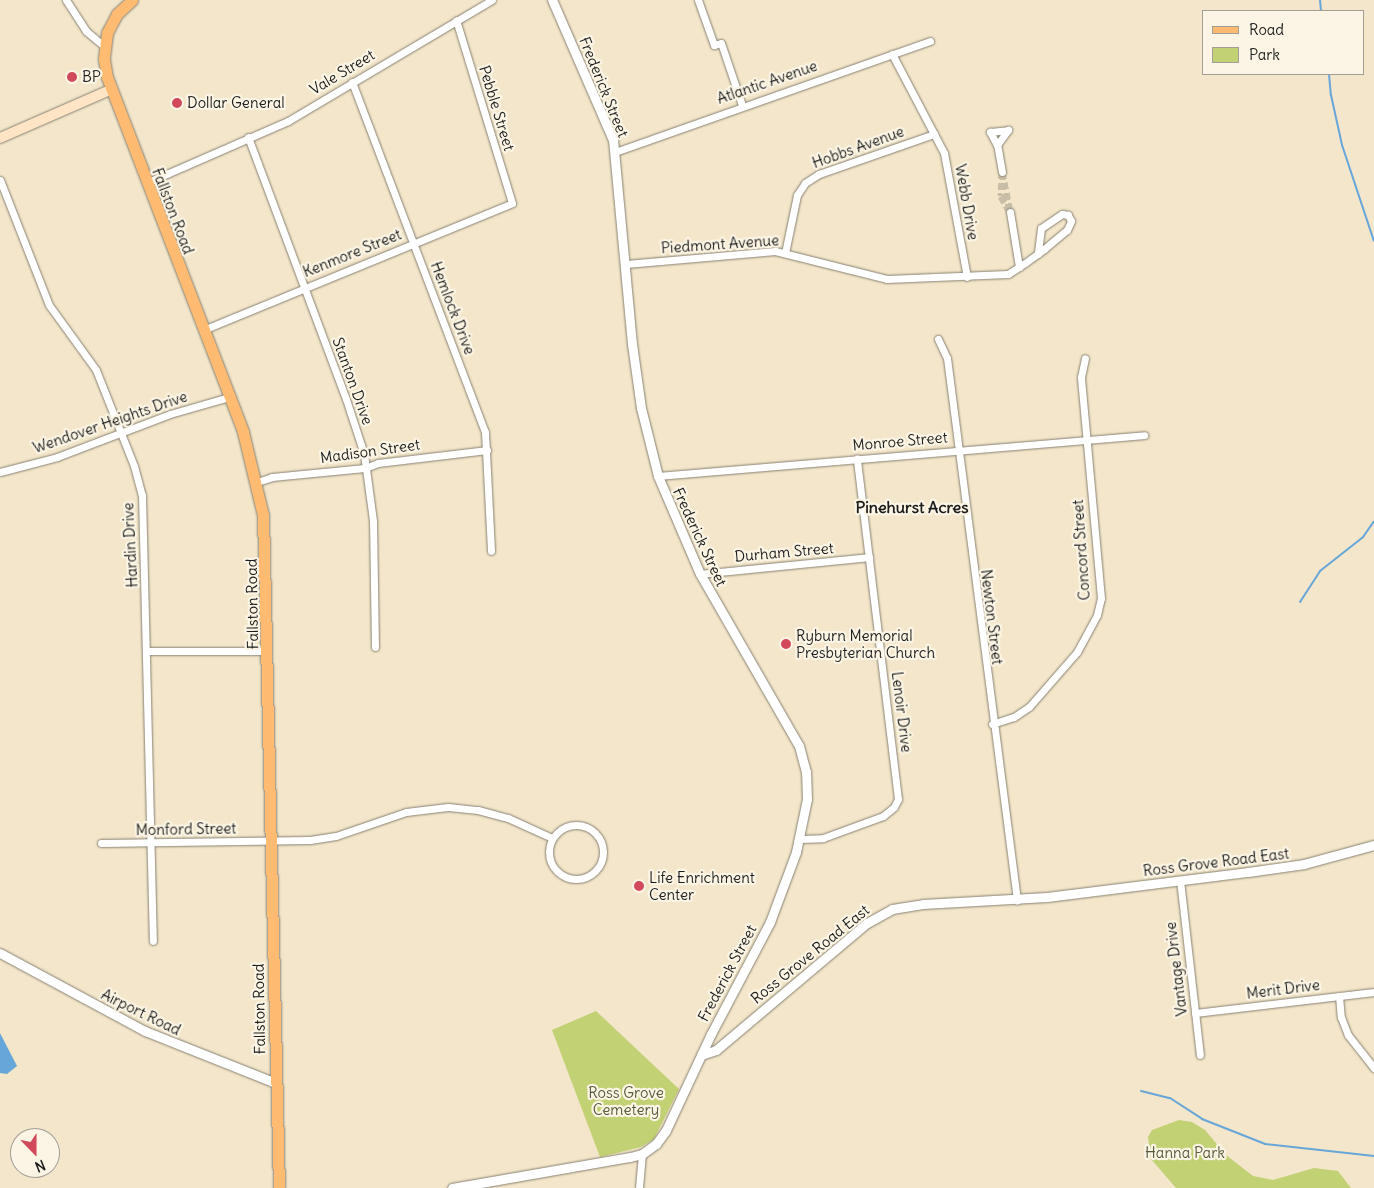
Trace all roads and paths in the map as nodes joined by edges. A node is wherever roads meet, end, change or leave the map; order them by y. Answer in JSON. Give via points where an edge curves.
{"nodes":[{"id":1,"x":66,"y":0,"type":"edge"},
{"id":2,"x":132,"y":0,"type":"edge"},
{"id":3,"x":492,"y":0,"type":"edge"},
{"id":4,"x":552,"y":0,"type":"edge"},
{"id":5,"x":698,"y":0,"type":"edge"},
{"id":6,"x":456,"y":20,"type":"junction"},
{"id":7,"x":930,"y":41,"type":"dead end"},
{"id":8,"x":105,"y":47,"type":"junction"},
{"id":9,"x":892,"y":54,"type":"junction"},
{"id":10,"x":352,"y":82,"type":"junction"},
{"id":11,"x":110,"y":90,"type":"junction"},
{"id":12,"x":742,"y":105,"type":"junction"},
{"id":13,"x":934,"y":134,"type":"junction"},
{"id":14,"x":248,"y":137,"type":"junction"},
{"id":15,"x":0,"y":138,"type":"edge"},
{"id":16,"x":997,"y":145,"type":"dead end"},
{"id":17,"x":615,"y":152,"type":"junction"},
{"id":18,"x":1002,"y":172,"type":"tunnel mouth"},
{"id":19,"x":0,"y":180,"type":"edge"},
{"id":20,"x":146,"y":183,"type":"junction"},
{"id":21,"x":512,"y":203,"type":"joint"},
{"id":22,"x":1010,"y":212,"type":"dead end"},
{"id":23,"x":413,"y":243,"type":"junction"},
{"id":24,"x":1041,"y":251,"type":"junction"},
{"id":25,"x":785,"y":252,"type":"junction"},
{"id":26,"x":626,"y":264,"type":"junction"},
{"id":27,"x":1019,"y":267,"type":"junction"},
{"id":28,"x":966,"y":277,"type":"junction"},
{"id":29,"x":304,"y":286,"type":"junction"},
{"id":30,"x":203,"y":330,"type":"junction"},
{"id":31,"x":938,"y":338,"type":"dead end"},
{"id":32,"x":1085,"y":358,"type":"dead end"},
{"id":33,"x":229,"y":397,"type":"junction"},
{"id":34,"x":120,"y":433,"type":"junction"},
{"id":35,"x":1144,"y":435,"type":"dead end"},
{"id":36,"x":1086,"y":440,"type":"junction"},
{"id":37,"x":488,"y":450,"type":"junction"},
{"id":38,"x":957,"y":450,"type":"junction"},
{"id":39,"x":857,"y":458,"type":"junction"},
{"id":40,"x":365,"y":468,"type":"junction"},
{"id":41,"x":0,"y":472,"type":"edge"},
{"id":42,"x":658,"y":476,"type":"junction"},
{"id":43,"x":257,"y":482,"type":"junction"},
{"id":44,"x":491,"y":550,"type":"dead end"},
{"id":45,"x":870,"y":558,"type":"junction"},
{"id":46,"x":700,"y":574,"type":"junction"},
{"id":47,"x":376,"y":646,"type":"dead end"},
{"id":48,"x":148,"y":651,"type":"junction"},
{"id":49,"x":268,"y":651,"type":"junction"},
{"id":50,"x":992,"y":724,"type":"junction"},
{"id":51,"x":552,"y":838,"type":"junction"},
{"id":52,"x":800,"y":839,"type":"junction"},
{"id":53,"x":272,"y":842,"type":"junction"},
{"id":54,"x":151,"y":843,"type":"junction"},
{"id":55,"x":102,"y":844,"type":"dead end"},
{"id":56,"x":1374,"y":845,"type":"edge"},
{"id":57,"x":1180,"y":880,"type":"junction"},
{"id":58,"x":1017,"y":900,"type":"junction"},
{"id":59,"x":153,"y":941,"type":"dead end"},
{"id":60,"x":0,"y":953,"type":"edge"},
{"id":61,"x":1374,"y":992,"type":"edge"},
{"id":62,"x":1339,"y":996,"type":"junction"},
{"id":63,"x":1195,"y":1013,"type":"junction"},
{"id":64,"x":1200,"y":1054,"type":"dead end"},
{"id":65,"x":701,"y":1056,"type":"junction"},
{"id":66,"x":1374,"y":1068,"type":"edge"},
{"id":67,"x":276,"y":1083,"type":"junction"},
{"id":68,"x":642,"y":1154,"type":"junction"},
{"id":69,"x":278,"y":1188,"type":"edge"},
{"id":70,"x":452,"y":1188,"type":"edge"},
{"id":71,"x":639,"y":1188,"type":"edge"}],
"edges":[{"from":1,"to":8,"type":"street","via":[[86,31]]},
{"from":2,"to":8,"type":"main road","via":[[110,26]]},
{"from":3,"to":6,"type":"street","name":"Vale Street"},
{"from":4,"to":17,"type":"street","name":"Frederick Street","via":[[604,114]]},
{"from":5,"to":12,"type":"street","via":[[714,45],[720,43]]},
{"from":6,"to":10,"type":"street","name":"Vale Street"},
{"from":6,"to":21,"type":"street","name":"Pebble Street"},
{"from":7,"to":9,"type":"street","name":"Atlantic Avenue"},
{"from":8,"to":11,"type":"main road","name":"Fallston Road"},
{"from":9,"to":12,"type":"street","name":"Atlantic Avenue"},
{"from":9,"to":13,"type":"street","name":"Webb Drive"},
{"from":10,"to":14,"type":"street","name":"Vale Street","via":[[288,121]]},
{"from":10,"to":23,"type":"street","name":"Hemlock Drive"},
{"from":11,"to":15,"type":"main road"},
{"from":11,"to":20,"type":"main road","name":"Fallston Road"},
{"from":12,"to":17,"type":"street","name":"Atlantic Avenue"},
{"from":13,"to":25,"type":"street","name":"Hobbs Avenue","via":[[812,177],[797,195]]},
{"from":13,"to":28,"type":"street","name":"Webb Drive","via":[[947,162]]},
{"from":14,"to":20,"type":"street","name":"Vale Street"},
{"from":14,"to":29,"type":"street","name":"Stanton Drive"},
{"from":16,"to":18,"type":"street"},
{"from":17,"to":26,"type":"street","name":"Frederick Street"},
{"from":19,"to":34,"type":"street","name":"Hardin Drive","via":[[49,305],[96,370]]},
{"from":20,"to":30,"type":"main road","name":"Fallston Road"},
{"from":21,"to":23,"type":"street","name":"Kenmore Street"},
{"from":22,"to":27,"type":"street"},
{"from":23,"to":29,"type":"street","name":"Kenmore Street"},
{"from":23,"to":37,"type":"street","name":"Hemlock Drive","via":[[481,418]]},
{"from":24,"to":24,"type":"street","name":"Piedmont Avenue","via":[[1069,228],[1071,222],[1066,214],[1041,228]]},
{"from":24,"to":27,"type":"street","name":"Piedmont Avenue"},
{"from":25,"to":26,"type":"street","name":"Piedmont Avenue","via":[[761,251]]},
{"from":25,"to":28,"type":"street","name":"Piedmont Avenue","via":[[887,280]]},
{"from":26,"to":42,"type":"street","name":"Frederick Street","via":[[641,408]]},
{"from":27,"to":28,"type":"street","name":"Piedmont Avenue","via":[[1008,274]]},
{"from":29,"to":30,"type":"street","name":"Kenmore Street"},
{"from":29,"to":40,"type":"street","name":"Stanton Drive","via":[[346,399]]},
{"from":30,"to":33,"type":"main road","name":"Fallston Road"},
{"from":31,"to":38,"type":"street","name":"Newton Street","via":[[947,358]]},
{"from":32,"to":36,"type":"street","name":"Concord Street","via":[[1081,377]]},
{"from":33,"to":34,"type":"street","name":"Wendover Heights Drive"},
{"from":33,"to":43,"type":"main road","name":"Fallston Road"},
{"from":34,"to":41,"type":"street","name":"Wendover Heights Drive","via":[[57,457]]},
{"from":34,"to":48,"type":"street","name":"Hardin Drive","via":[[142,495]]},
{"from":35,"to":36,"type":"street","name":"Monroe Street"},
{"from":36,"to":38,"type":"street","name":"Monroe Street"},
{"from":36,"to":50,"type":"street","name":"Concord Street","via":[[1101,598],[1094,623],[1076,652],[1030,707],[1014,717]]},
{"from":37,"to":40,"type":"street","name":"Madison Street","via":[[378,463]]},
{"from":37,"to":44,"type":"street","name":"Hemlock Drive"},
{"from":38,"to":39,"type":"street","name":"Monroe Street"},
{"from":38,"to":50,"type":"street","name":"Newton Street"},
{"from":39,"to":42,"type":"street","name":"Monroe Street"},
{"from":39,"to":45,"type":"street","name":"Lenoir Drive"},
{"from":40,"to":43,"type":"street","name":"Madison Street","via":[[272,477]]},
{"from":40,"to":47,"type":"street","name":"Stanton Drive","via":[[374,521]]},
{"from":42,"to":46,"type":"street","name":"Frederick Street"},
{"from":43,"to":49,"type":"main road","name":"Fallston Road","via":[[265,538]]},
{"from":45,"to":46,"type":"street","name":"Durham Street"},
{"from":45,"to":52,"type":"street","name":"Lenoir Drive","via":[[898,799],[883,816],[823,838]]},
{"from":46,"to":52,"type":"street","name":"Frederick Street","via":[[798,746],[807,789]]},
{"from":48,"to":49,"type":"street"},
{"from":48,"to":54,"type":"street","name":"Hardin Drive"},
{"from":49,"to":53,"type":"main road","name":"Fallston Road"},
{"from":50,"to":58,"type":"street","name":"Newton Street"},
{"from":51,"to":51,"type":"street","via":[[549,846],[551,864],[563,877],[581,880],[589,877],[602,863],[603,845],[593,830],[567,826]]},
{"from":51,"to":53,"type":"street","name":"Monford Street","via":[[508,818],[448,807],[406,812],[336,836]]},
{"from":52,"to":65,"type":"street","name":"Frederick Street","via":[[770,922]]},
{"from":53,"to":54,"type":"street","name":"Monford Street"},
{"from":53,"to":67,"type":"main road","name":"Fallston Road"},
{"from":54,"to":55,"type":"street","name":"Monford Street"},
{"from":54,"to":59,"type":"street","name":"Hardin Drive"},
{"from":56,"to":57,"type":"street","name":"Ross Grove Road East","via":[[1304,864]]},
{"from":57,"to":58,"type":"street","name":"Ross Grove Road East"},
{"from":57,"to":63,"type":"street","name":"Vantage Drive"},
{"from":58,"to":65,"type":"street","name":"Ross Grove Road East","via":[[923,904],[881,913],[722,1045]]},
{"from":60,"to":67,"type":"street","name":"Airport Road","via":[[145,1031]]},
{"from":61,"to":62,"type":"street","name":"Merit Drive"},
{"from":62,"to":63,"type":"street","name":"Merit Drive"},
{"from":62,"to":66,"type":"street","via":[[1341,1017],[1348,1035]]},
{"from":63,"to":64,"type":"street","name":"Vantage Drive"},
{"from":65,"to":68,"type":"street","via":[[666,1130],[656,1144]]},
{"from":67,"to":69,"type":"main road","name":"Fallston Road"},
{"from":68,"to":70,"type":"street"},
{"from":68,"to":71,"type":"street"}]}
